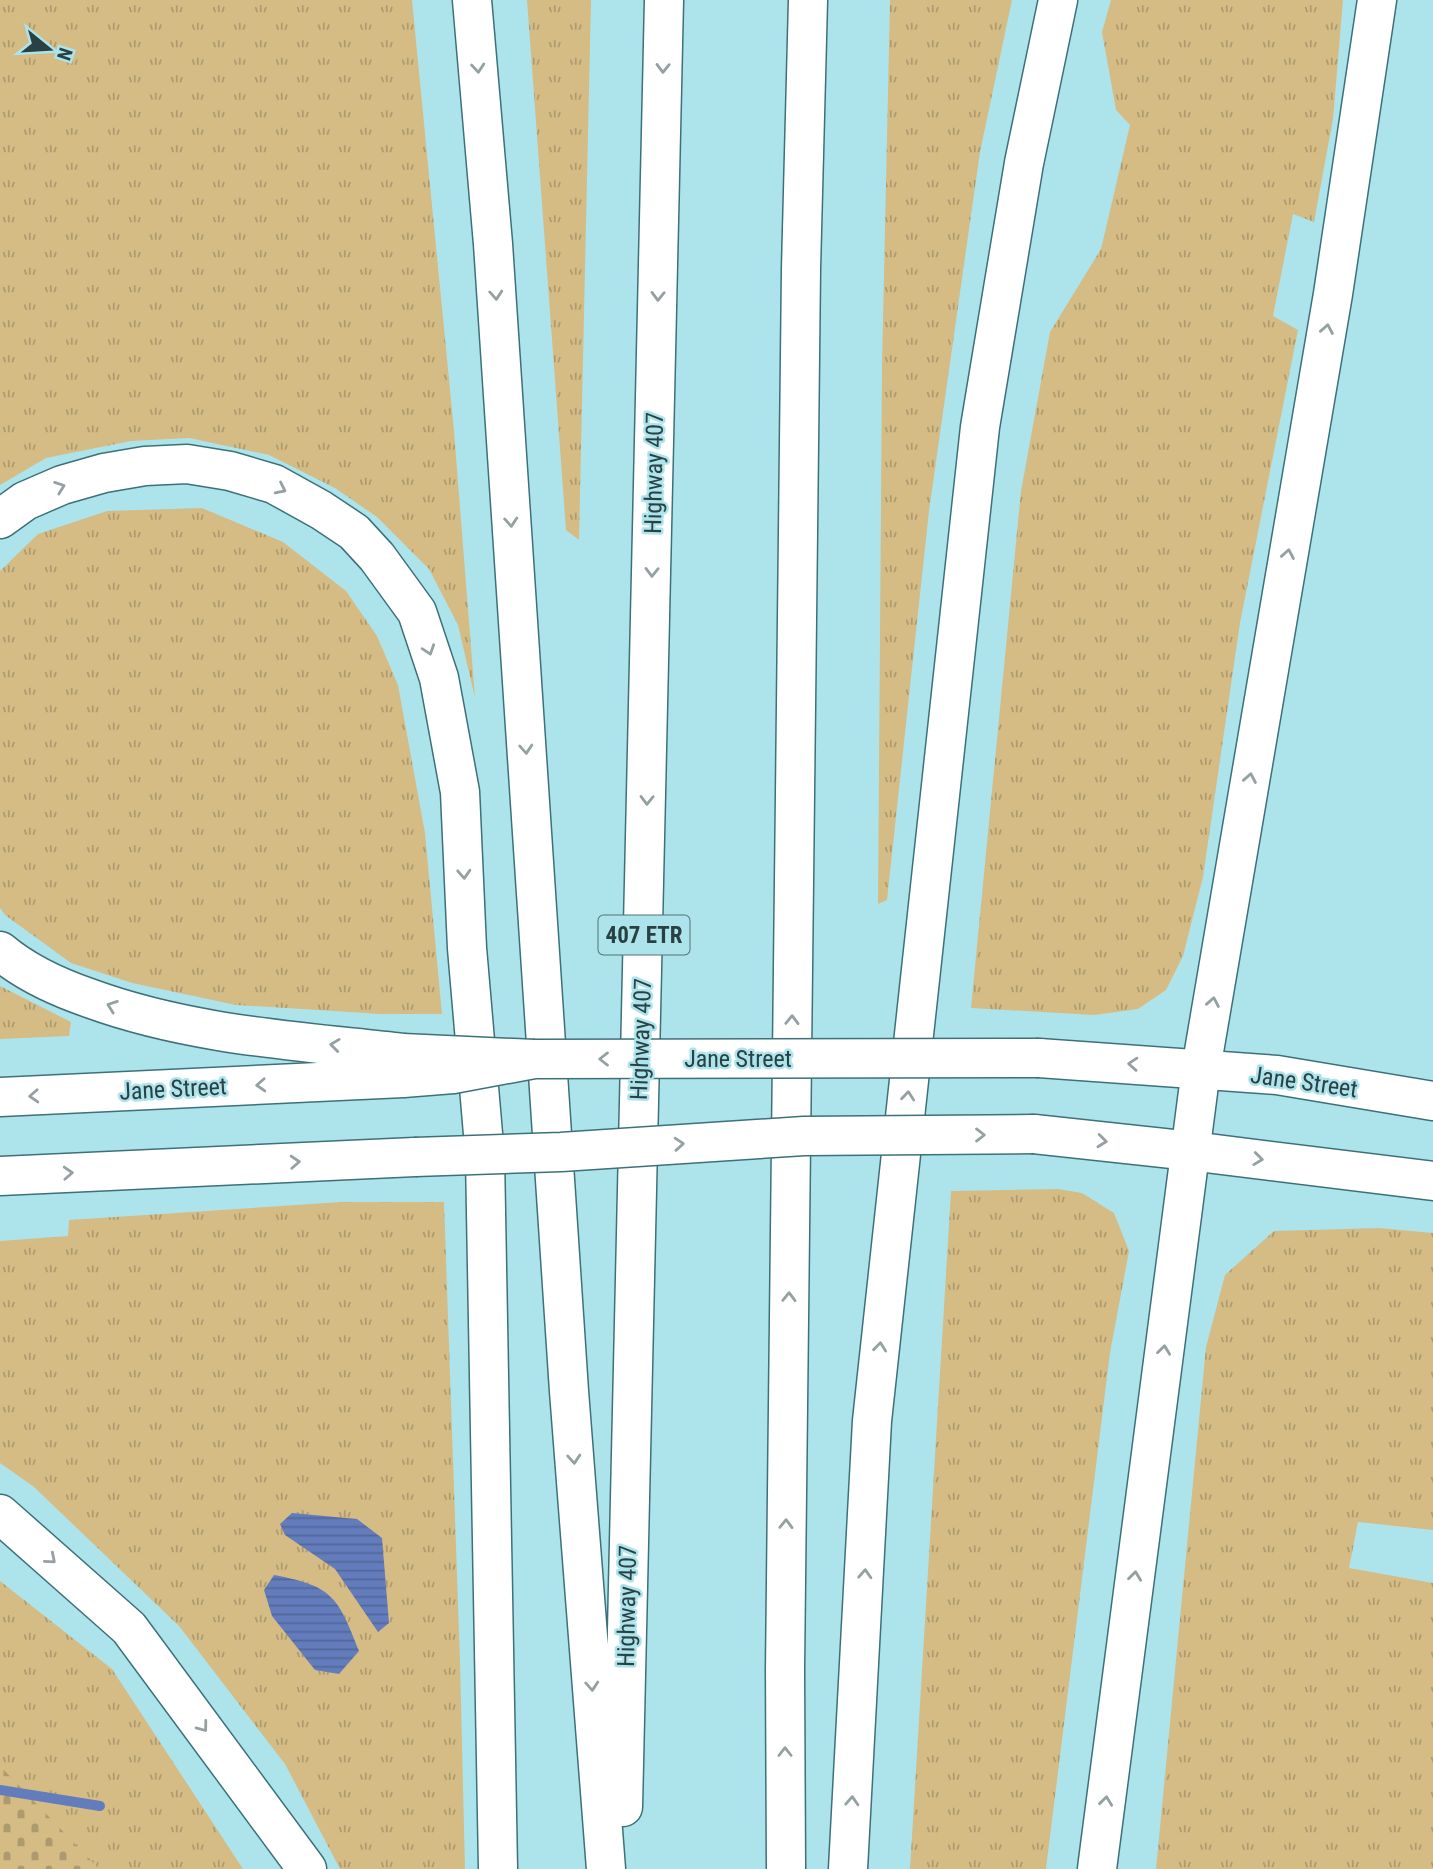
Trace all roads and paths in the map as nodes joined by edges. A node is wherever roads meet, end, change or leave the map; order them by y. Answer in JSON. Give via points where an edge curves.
{"nodes":[{"id":1,"x":472,"y":0,"type":"edge"},
{"id":2,"x":664,"y":0,"type":"edge"},
{"id":3,"x":808,"y":0,"type":"edge"},
{"id":4,"x":1058,"y":0,"type":"edge"},
{"id":5,"x":1377,"y":0,"type":"edge"},
{"id":6,"x":0,"y":519,"type":"edge"},
{"id":7,"x":0,"y":951,"type":"edge"},
{"id":8,"x":403,"y":1065,"type":"junction"},
{"id":9,"x":1201,"y":1069,"type":"junction"},
{"id":10,"x":0,"y":1097,"type":"edge"},
{"id":11,"x":1433,"y":1101,"type":"edge"},
{"id":12,"x":1191,"y":1150,"type":"junction"},
{"id":13,"x":0,"y":1176,"type":"edge"},
{"id":14,"x":1433,"y":1181,"type":"edge"},
{"id":15,"x":0,"y":1514,"type":"edge"},
{"id":16,"x":307,"y":1869,"type":"edge"},
{"id":17,"x":498,"y":1869,"type":"edge"},
{"id":18,"x":606,"y":1869,"type":"edge"},
{"id":19,"x":623,"y":1869,"type":"edge"},
{"id":20,"x":786,"y":1869,"type":"edge"},
{"id":21,"x":848,"y":1869,"type":"edge"},
{"id":22,"x":1097,"y":1869,"type":"edge"}],
"edges":[{"from":1,"to":18,"type":"main road","one_way":true},
{"from":2,"to":19,"type":"main road","name":"Highway 407","number":"407 ETR","one_way":true},
{"from":20,"to":3,"type":"main road","one_way":true,"via":[[787,1447]]},
{"from":21,"to":4,"type":"main road","one_way":true,"via":[[872,1421],[979,441],[1024,163]]},
{"from":9,"to":5,"type":"main road","one_way":true,"via":[[1333,294]]},
{"from":6,"to":17,"type":"main road","one_way":true,"via":[[25,501],[104,473],[187,464],[230,471],[274,485],[354,532],[417,612],[439,678],[460,792],[467,948],[485,1157]]},
{"from":8,"to":7,"type":"main road","one_way":true,"via":[[129,1013],[40,978]]},
{"from":9,"to":8,"type":"main road","name":"Jane Street","one_way":true,"bridge":true,"via":[[1039,1058],[534,1059]]},
{"from":8,"to":10,"type":"main road","name":"Jane Street","one_way":true},
{"from":9,"to":11,"type":"main road","name":"Jane Street","via":[[1277,1075]]},
{"from":9,"to":12,"type":"main road"},
{"from":13,"to":12,"type":"main road","one_way":true,"bridge":true,"via":[[561,1152],[804,1136],[1034,1134]]},
{"from":12,"to":14,"type":"main road","one_way":true},
{"from":22,"to":12,"type":"main road","one_way":true},
{"from":15,"to":16,"type":"main road","one_way":true,"via":[[129,1628]]}]}
